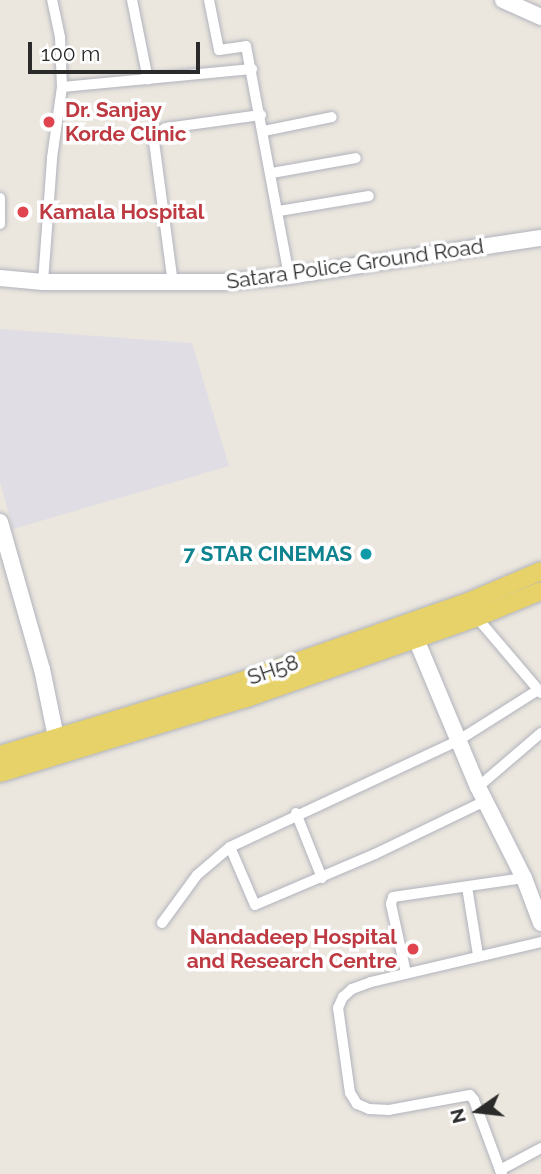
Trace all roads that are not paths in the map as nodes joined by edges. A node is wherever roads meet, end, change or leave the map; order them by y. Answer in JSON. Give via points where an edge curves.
{"nodes":[{"id":1,"x":52,"y":0,"type":"edge"},
{"id":2,"x":132,"y":0,"type":"edge"},
{"id":3,"x":209,"y":0,"type":"edge"},
{"id":4,"x":503,"y":0,"type":"edge"},
{"id":5,"x":541,"y":17,"type":"edge"},
{"id":6,"x":252,"y":69,"type":"junction"},
{"id":7,"x":148,"y":79,"type":"junction"},
{"id":8,"x":62,"y":87,"type":"junction"},
{"id":9,"x":261,"y":115,"type":"junction"},
{"id":10,"x":332,"y":117,"type":"dead end"},
{"id":11,"x":264,"y":131,"type":"junction"},
{"id":12,"x":356,"y":158,"type":"dead end"},
{"id":13,"x":272,"y":173,"type":"junction"},
{"id":14,"x":369,"y":196,"type":"dead end"},
{"id":15,"x":0,"y":198,"type":"edge"},
{"id":16,"x":278,"y":211,"type":"junction"},
{"id":17,"x":0,"y":224,"type":"edge"},
{"id":18,"x":541,"y":238,"type":"edge"},
{"id":19,"x":289,"y":276,"type":"junction"},
{"id":20,"x":0,"y":278,"type":"edge"},
{"id":21,"x":43,"y":282,"type":"junction"},
{"id":22,"x":173,"y":284,"type":"junction"},
{"id":23,"x":0,"y":522,"type":"edge"},
{"id":24,"x":541,"y":571,"type":"edge"},
{"id":25,"x":541,"y":591,"type":"edge"},
{"id":26,"x":472,"y":610,"type":"junction"},
{"id":27,"x":409,"y":622,"type":"junction"},
{"id":28,"x":416,"y":639,"type":"junction"},
{"id":29,"x":539,"y":692,"type":"edge"},
{"id":30,"x":541,"y":733,"type":"edge"},
{"id":31,"x":56,"y":737,"type":"junction"},
{"id":32,"x":459,"y":740,"type":"junction"},
{"id":33,"x":0,"y":755,"type":"edge"},
{"id":34,"x":0,"y":774,"type":"edge"},
{"id":35,"x":481,"y":794,"type":"junction"},
{"id":36,"x":296,"y":813,"type":"junction"},
{"id":37,"x":230,"y":846,"type":"junction"},
{"id":38,"x":321,"y":877,"type":"junction"},
{"id":39,"x":524,"y":878,"type":"junction"},
{"id":40,"x":467,"y":887,"type":"junction"},
{"id":41,"x":162,"y":923,"type":"dead end"},
{"id":42,"x":541,"y":923,"type":"edge"},
{"id":43,"x":541,"y":943,"type":"edge"},
{"id":44,"x":478,"y":955,"type":"junction"},
{"id":45,"x":406,"y":973,"type":"junction"},
{"id":46,"x":541,"y":1148,"type":"edge"},
{"id":47,"x":501,"y":1172,"type":"edge"}],
"edges":[{"from":1,"to":8,"type":"street","via":[[60,37]]},
{"from":2,"to":7,"type":"street"},
{"from":3,"to":6,"type":"street","via":[[219,50],[246,46]]},
{"from":4,"to":5,"type":"main road"},
{"from":6,"to":7,"type":"street"},
{"from":6,"to":9,"type":"street"},
{"from":7,"to":8,"type":"street"},
{"from":8,"to":21,"type":"street"},
{"from":9,"to":11,"type":"street"},
{"from":9,"to":22,"type":"street","via":[[157,133],[154,142]]},
{"from":10,"to":11,"type":"street"},
{"from":11,"to":13,"type":"street"},
{"from":12,"to":13,"type":"street"},
{"from":13,"to":16,"type":"street"},
{"from":14,"to":16,"type":"street"},
{"from":15,"to":17,"type":"street"},
{"from":16,"to":19,"type":"street"},
{"from":18,"to":19,"type":"main road","name":"Satara Police Ground Road"},
{"from":19,"to":22,"type":"main road","name":"Satara Police Ground Road"},
{"from":20,"to":21,"type":"main road","name":"Satara Police Ground Road"},
{"from":21,"to":22,"type":"main road","name":"Satara Police Ground Road"},
{"from":23,"to":31,"type":"main road","via":[[42,669]]},
{"from":24,"to":26,"type":"main road","name":"SH58","number":"SH58"},
{"from":25,"to":26,"type":"main road","name":"SH58","number":"SH58"},
{"from":26,"to":27,"type":"main road","name":"SH58","number":"SH58"},
{"from":26,"to":28,"type":"main road","name":"SH58","number":"SH58"},
{"from":26,"to":29,"type":"street"},
{"from":27,"to":28,"type":"main road"},
{"from":27,"to":31,"type":"main road","name":"SH58","number":"SH58","via":[[239,682]]},
{"from":28,"to":32,"type":"main road"},
{"from":28,"to":34,"type":"main road","name":"SH58","number":"SH58","via":[[244,699]]},
{"from":29,"to":32,"type":"street"},
{"from":30,"to":35,"type":"street"},
{"from":31,"to":33,"type":"main road","name":"SH58","number":"SH58"},
{"from":32,"to":35,"type":"main road"},
{"from":32,"to":36,"type":"street"},
{"from":35,"to":38,"type":"street"},
{"from":35,"to":39,"type":"main road"},
{"from":36,"to":37,"type":"street"},
{"from":36,"to":38,"type":"street"},
{"from":37,"to":38,"type":"street","via":[[256,905]]},
{"from":37,"to":41,"type":"street","via":[[197,875]]},
{"from":39,"to":40,"type":"street"},
{"from":39,"to":42,"type":"main road"},
{"from":40,"to":44,"type":"street"},
{"from":40,"to":45,"type":"street","via":[[393,897]]},
{"from":43,"to":44,"type":"street"},
{"from":44,"to":45,"type":"street"},
{"from":45,"to":47,"type":"street","via":[[371,982],[342,997],[338,1021],[350,1093],[357,1104],[389,1110],[470,1095]]},
{"from":46,"to":47,"type":"street"}]}
